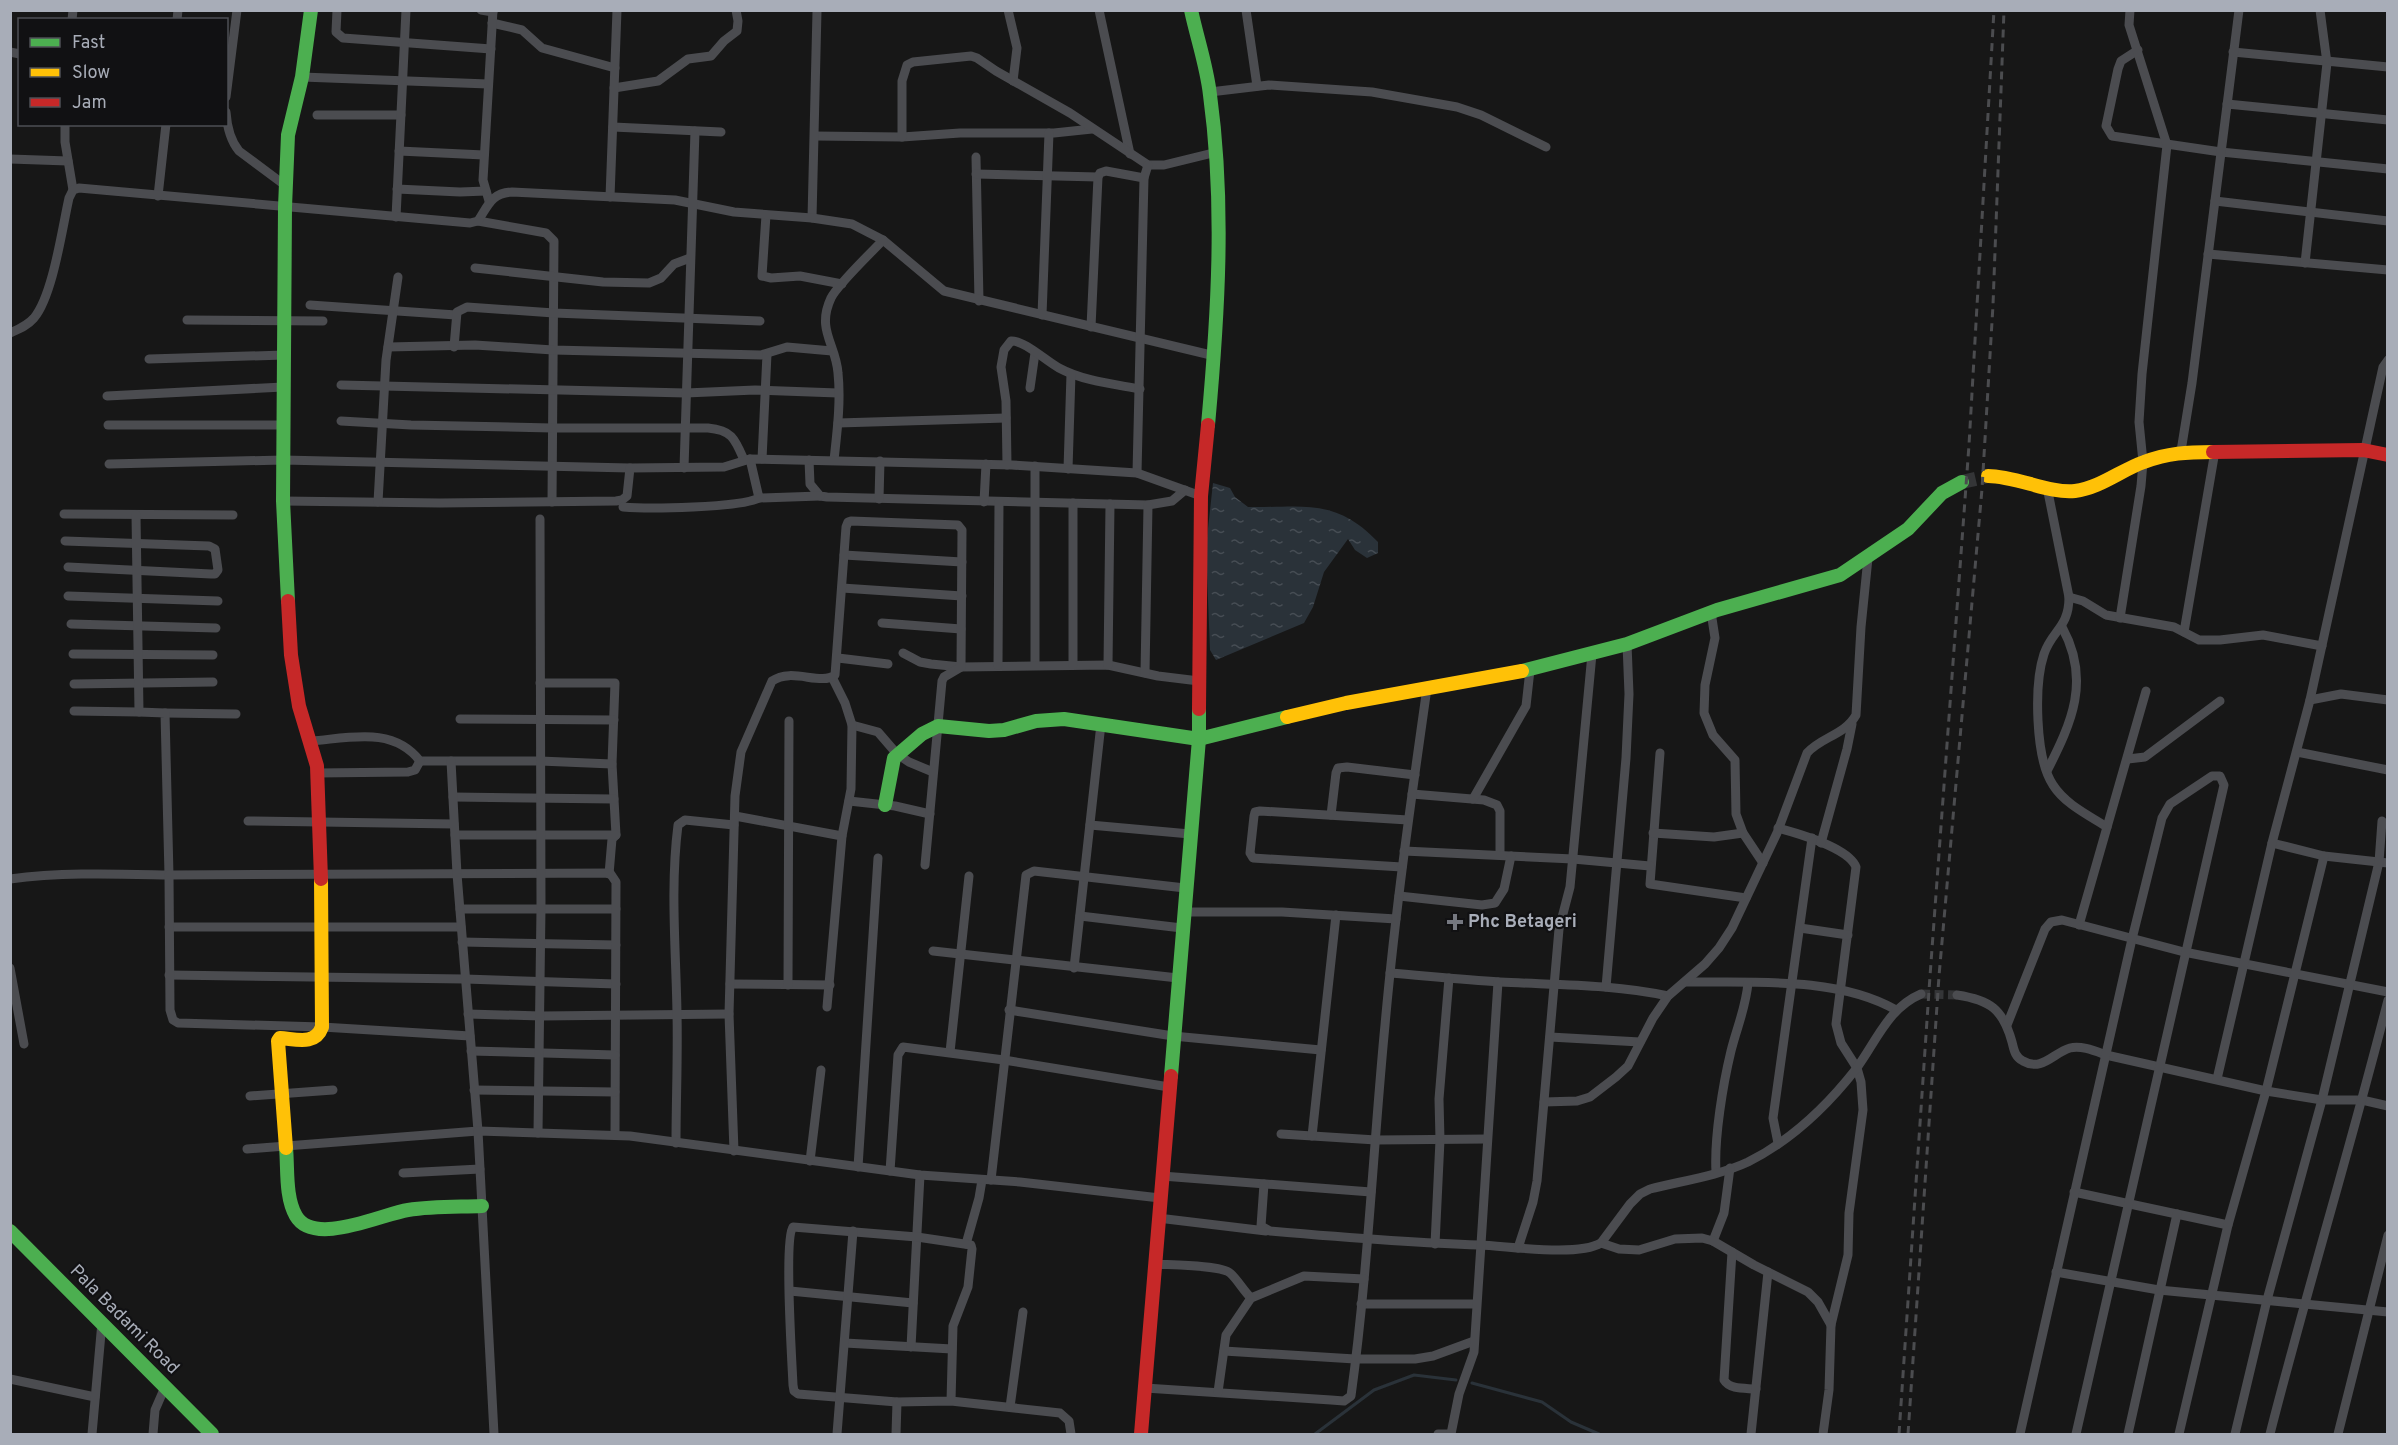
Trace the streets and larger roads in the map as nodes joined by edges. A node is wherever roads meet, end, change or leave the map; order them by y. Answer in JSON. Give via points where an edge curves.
{"nodes":[{"id":1,"x":237,"y":10,"type":"edge"},
{"id":2,"x":311,"y":10,"type":"edge"},
{"id":3,"x":337,"y":10,"type":"edge"},
{"id":4,"x":406,"y":10,"type":"edge"},
{"id":5,"x":481,"y":10,"type":"edge"},
{"id":6,"x":617,"y":10,"type":"edge"},
{"id":7,"x":736,"y":10,"type":"edge"},
{"id":8,"x":1008,"y":10,"type":"edge"},
{"id":9,"x":1099,"y":10,"type":"edge"},
{"id":10,"x":1191,"y":10,"type":"edge"},
{"id":11,"x":1246,"y":10,"type":"edge"},
{"id":12,"x":2130,"y":10,"type":"edge"},
{"id":13,"x":2239,"y":10,"type":"edge"},
{"id":14,"x":2320,"y":10,"type":"edge"},
{"id":15,"x":493,"y":11,"type":"edge"},
{"id":16,"x":817,"y":11,"type":"edge"},
{"id":17,"x":492,"y":23,"type":"junction"},
{"id":18,"x":405,"y":43,"type":"junction"},
{"id":19,"x":491,"y":49,"type":"junction"},
{"id":20,"x":2138,"y":50,"type":"junction"},
{"id":21,"x":2233,"y":52,"type":"junction"},
{"id":22,"x":2327,"y":63,"type":"junction"},
{"id":23,"x":2388,"y":67,"type":"edge"},
{"id":24,"x":615,"y":68,"type":"junction"},
{"id":25,"x":302,"y":77,"type":"junction"},
{"id":26,"x":403,"y":79,"type":"junction"},
{"id":27,"x":228,"y":81,"type":"edge"},
{"id":28,"x":1013,"y":81,"type":"junction"},
{"id":29,"x":488,"y":84,"type":"junction"},
{"id":30,"x":1257,"y":86,"type":"junction"},
{"id":31,"x":614,"y":88,"type":"junction"},
{"id":32,"x":1210,"y":92,"type":"junction"},
{"id":33,"x":2227,"y":104,"type":"junction"},
{"id":34,"x":2321,"y":114,"type":"junction"},
{"id":35,"x":401,"y":115,"type":"junction"},
{"id":36,"x":316,"y":116,"type":"dead end"},
{"id":37,"x":2388,"y":120,"type":"edge"},
{"id":38,"x":228,"y":124,"type":"edge"},
{"id":39,"x":65,"y":126,"type":"edge"},
{"id":40,"x":166,"y":126,"type":"edge"},
{"id":41,"x":613,"y":127,"type":"junction"},
{"id":42,"x":1092,"y":129,"type":"junction"},
{"id":43,"x":694,"y":131,"type":"junction"},
{"id":44,"x":721,"y":132,"type":"dead end"},
{"id":45,"x":1049,"y":133,"type":"junction"},
{"id":46,"x":815,"y":136,"type":"junction"},
{"id":47,"x":902,"y":137,"type":"junction"},
{"id":48,"x":2167,"y":145,"type":"junction"},
{"id":49,"x":1546,"y":147,"type":"dead end"},
{"id":50,"x":399,"y":151,"type":"junction"},
{"id":51,"x":1216,"y":152,"type":"junction"},
{"id":52,"x":2221,"y":152,"type":"junction"},
{"id":53,"x":1130,"y":154,"type":"junction"},
{"id":54,"x":484,"y":155,"type":"junction"},
{"id":55,"x":976,"y":156,"type":"dead end"},
{"id":56,"x":10,"y":159,"type":"edge"},
{"id":57,"x":68,"y":161,"type":"junction"},
{"id":58,"x":2316,"y":162,"type":"junction"},
{"id":59,"x":1148,"y":165,"type":"junction"},
{"id":60,"x":2388,"y":169,"type":"edge"},
{"id":61,"x":976,"y":174,"type":"junction"},
{"id":62,"x":1047,"y":175,"type":"junction"},
{"id":63,"x":1098,"y":177,"type":"junction"},
{"id":64,"x":1144,"y":178,"type":"junction"},
{"id":65,"x":286,"y":186,"type":"junction"},
{"id":66,"x":397,"y":189,"type":"junction"},
{"id":67,"x":74,"y":190,"type":"junction"},
{"id":68,"x":158,"y":196,"type":"junction"},
{"id":69,"x":488,"y":196,"type":"junction"},
{"id":70,"x":610,"y":197,"type":"junction"},
{"id":71,"x":2215,"y":201,"type":"junction"},
{"id":72,"x":691,"y":204,"type":"junction"},
{"id":73,"x":285,"y":207,"type":"junction"},
{"id":74,"x":2310,"y":212,"type":"junction"},
{"id":75,"x":766,"y":215,"type":"junction"},
{"id":76,"x":396,"y":217,"type":"junction"},
{"id":77,"x":812,"y":218,"type":"junction"},
{"id":78,"x":478,"y":221,"type":"junction"},
{"id":79,"x":2388,"y":221,"type":"edge"},
{"id":80,"x":883,"y":240,"type":"junction"},
{"id":81,"x":2208,"y":254,"type":"junction"},
{"id":82,"x":690,"y":258,"type":"junction"},
{"id":83,"x":2305,"y":263,"type":"junction"},
{"id":84,"x":475,"y":268,"type":"dead end"},
{"id":85,"x":2388,"y":270,"type":"edge"},
{"id":86,"x":554,"y":276,"type":"junction"},
{"id":87,"x":398,"y":277,"type":"dead end"},
{"id":88,"x":842,"y":285,"type":"junction"},
{"id":89,"x":979,"y":301,"type":"junction"},
{"id":90,"x":310,"y":305,"type":"dead end"},
{"id":91,"x":393,"y":312,"type":"junction"},
{"id":92,"x":554,"y":313,"type":"junction"},
{"id":93,"x":456,"y":315,"type":"junction"},
{"id":94,"x":1042,"y":315,"type":"junction"},
{"id":95,"x":688,"y":318,"type":"junction"},
{"id":96,"x":187,"y":320,"type":"dead end"},
{"id":97,"x":284,"y":320,"type":"junction"},
{"id":98,"x":323,"y":321,"type":"dead end"},
{"id":99,"x":760,"y":321,"type":"dead end"},
{"id":100,"x":1091,"y":327,"type":"junction"},
{"id":101,"x":10,"y":333,"type":"edge"},
{"id":102,"x":1141,"y":339,"type":"junction"},
{"id":103,"x":388,"y":346,"type":"junction"},
{"id":104,"x":454,"y":347,"type":"junction"},
{"id":105,"x":553,"y":350,"type":"junction"},
{"id":106,"x":832,"y":351,"type":"junction"},
{"id":107,"x":1035,"y":353,"type":"junction"},
{"id":108,"x":766,"y":354,"type":"junction"},
{"id":109,"x":284,"y":355,"type":"junction"},
{"id":110,"x":687,"y":355,"type":"junction"},
{"id":111,"x":1215,"y":356,"type":"junction"},
{"id":112,"x":149,"y":359,"type":"dead end"},
{"id":113,"x":2388,"y":360,"type":"edge"},
{"id":114,"x":1071,"y":374,"type":"junction"},
{"id":115,"x":341,"y":385,"type":"dead end"},
{"id":116,"x":384,"y":386,"type":"junction"},
{"id":117,"x":283,"y":387,"type":"junction"},
{"id":118,"x":553,"y":388,"type":"junction"},
{"id":119,"x":1030,"y":388,"type":"dead end"},
{"id":120,"x":1140,"y":389,"type":"junction"},
{"id":121,"x":766,"y":391,"type":"junction"},
{"id":122,"x":686,"y":393,"type":"junction"},
{"id":123,"x":838,"y":393,"type":"junction"},
{"id":124,"x":107,"y":396,"type":"dead end"},
{"id":125,"x":1006,"y":418,"type":"junction"},
{"id":126,"x":341,"y":421,"type":"dead end"},
{"id":127,"x":838,"y":423,"type":"junction"},
{"id":128,"x":108,"y":424,"type":"dead end"},
{"id":129,"x":381,"y":424,"type":"junction"},
{"id":130,"x":283,"y":425,"type":"junction"},
{"id":131,"x":552,"y":428,"type":"junction"},
{"id":132,"x":685,"y":429,"type":"junction"},
{"id":133,"x":2215,"y":450,"type":"junction"},
{"id":134,"x":2363,"y":450,"type":"junction"},
{"id":135,"x":2181,"y":451,"type":"junction"},
{"id":136,"x":2388,"y":454,"type":"edge"},
{"id":137,"x":762,"y":459,"type":"junction"},
{"id":138,"x":283,"y":460,"type":"junction"},
{"id":139,"x":747,"y":460,"type":"junction"},
{"id":140,"x":809,"y":460,"type":"junction"},
{"id":141,"x":834,"y":460,"type":"junction"},
{"id":142,"x":379,"y":461,"type":"junction"},
{"id":143,"x":880,"y":462,"type":"junction"},
{"id":144,"x":2143,"y":462,"type":"junction"},
{"id":145,"x":109,"y":464,"type":"dead end"},
{"id":146,"x":986,"y":464,"type":"junction"},
{"id":147,"x":552,"y":465,"type":"junction"},
{"id":148,"x":1007,"y":465,"type":"junction"},
{"id":149,"x":1035,"y":466,"type":"junction"},
{"id":150,"x":630,"y":468,"type":"junction"},
{"id":151,"x":684,"y":468,"type":"junction"},
{"id":152,"x":1068,"y":469,"type":"junction"},
{"id":153,"x":1137,"y":473,"type":"junction"},
{"id":154,"x":1988,"y":476,"type":"tunnel mouth"},
{"id":155,"x":1962,"y":482,"type":"tunnel mouth"},
{"id":156,"x":2046,"y":487,"type":"junction"},
{"id":157,"x":1185,"y":490,"type":"junction"},
{"id":158,"x":820,"y":496,"type":"junction"},
{"id":159,"x":1201,"y":496,"type":"junction"},
{"id":160,"x":759,"y":498,"type":"junction"},
{"id":161,"x":879,"y":499,"type":"junction"},
{"id":162,"x":378,"y":502,"type":"junction"},
{"id":163,"x":552,"y":502,"type":"junction"},
{"id":164,"x":984,"y":502,"type":"junction"},
{"id":165,"x":999,"y":502,"type":"junction"},
{"id":166,"x":1036,"y":503,"type":"junction"},
{"id":167,"x":1073,"y":503,"type":"junction"},
{"id":168,"x":1110,"y":504,"type":"junction"},
{"id":169,"x":1149,"y":505,"type":"junction"},
{"id":170,"x":283,"y":506,"type":"junction"},
{"id":171,"x":623,"y":507,"type":"dead end"},
{"id":172,"x":64,"y":514,"type":"dead end"},
{"id":173,"x":136,"y":514,"type":"junction"},
{"id":174,"x":233,"y":515,"type":"dead end"},
{"id":175,"x":540,"y":519,"type":"dead end"},
{"id":176,"x":65,"y":541,"type":"dead end"},
{"id":177,"x":136,"y":544,"type":"junction"},
{"id":178,"x":844,"y":555,"type":"junction"},
{"id":179,"x":1868,"y":558,"type":"junction"},
{"id":180,"x":962,"y":562,"type":"junction"},
{"id":181,"x":68,"y":567,"type":"dead end"},
{"id":182,"x":136,"y":571,"type":"junction"},
{"id":183,"x":841,"y":592,"type":"junction"},
{"id":184,"x":68,"y":596,"type":"dead end"},
{"id":185,"x":962,"y":596,"type":"junction"},
{"id":186,"x":2069,"y":597,"type":"junction"},
{"id":187,"x":137,"y":598,"type":"junction"},
{"id":188,"x":218,"y":601,"type":"dead end"},
{"id":189,"x":1711,"y":612,"type":"junction"},
{"id":190,"x":2120,"y":618,"type":"junction"},
{"id":191,"x":882,"y":623,"type":"dead end"},
{"id":192,"x":71,"y":624,"type":"dead end"},
{"id":193,"x":137,"y":626,"type":"junction"},
{"id":194,"x":2062,"y":627,"type":"junction"},
{"id":195,"x":216,"y":628,"type":"dead end"},
{"id":196,"x":961,"y":629,"type":"junction"},
{"id":197,"x":2184,"y":632,"type":"junction"},
{"id":198,"x":1628,"y":644,"type":"junction"},
{"id":199,"x":2322,"y":646,"type":"junction"},
{"id":200,"x":903,"y":653,"type":"dead end"},
{"id":201,"x":72,"y":654,"type":"dead end"},
{"id":202,"x":1592,"y":654,"type":"junction"},
{"id":203,"x":213,"y":655,"type":"dead end"},
{"id":204,"x":138,"y":656,"type":"junction"},
{"id":205,"x":838,"y":658,"type":"junction"},
{"id":206,"x":888,"y":664,"type":"dead end"},
{"id":207,"x":1035,"y":664,"type":"junction"},
{"id":208,"x":998,"y":665,"type":"junction"},
{"id":209,"x":1073,"y":665,"type":"junction"},
{"id":210,"x":1108,"y":665,"type":"junction"},
{"id":211,"x":958,"y":669,"type":"junction"},
{"id":212,"x":1530,"y":670,"type":"junction"},
{"id":213,"x":1145,"y":673,"type":"junction"},
{"id":214,"x":832,"y":677,"type":"junction"},
{"id":215,"x":1199,"y":681,"type":"junction"},
{"id":216,"x":213,"y":682,"type":"dead end"},
{"id":217,"x":138,"y":683,"type":"junction"},
{"id":218,"x":540,"y":683,"type":"junction"},
{"id":219,"x":74,"y":684,"type":"dead end"},
{"id":220,"x":1427,"y":688,"type":"junction"},
{"id":221,"x":2146,"y":691,"type":"dead end"},
{"id":222,"x":2310,"y":700,"type":"junction"},
{"id":223,"x":2388,"y":700,"type":"edge"},
{"id":224,"x":2220,"y":701,"type":"dead end"},
{"id":225,"x":74,"y":711,"type":"dead end"},
{"id":226,"x":139,"y":712,"type":"junction"},
{"id":227,"x":165,"y":712,"type":"junction"},
{"id":228,"x":236,"y":714,"type":"dead end"},
{"id":229,"x":460,"y":719,"type":"dead end"},
{"id":230,"x":540,"y":720,"type":"junction"},
{"id":231,"x":614,"y":720,"type":"junction"},
{"id":232,"x":789,"y":721,"type":"dead end"},
{"id":233,"x":1101,"y":724,"type":"junction"},
{"id":234,"x":1852,"y":724,"type":"junction"},
{"id":235,"x":852,"y":725,"type":"junction"},
{"id":236,"x":938,"y":726,"type":"junction"},
{"id":237,"x":1199,"y":739,"type":"junction"},
{"id":238,"x":311,"y":741,"type":"junction"},
{"id":239,"x":2296,"y":752,"type":"junction"},
{"id":240,"x":1660,"y":753,"type":"dead end"},
{"id":241,"x":897,"y":754,"type":"junction"},
{"id":242,"x":2128,"y":759,"type":"junction"},
{"id":243,"x":420,"y":761,"type":"junction"},
{"id":244,"x":451,"y":761,"type":"junction"},
{"id":245,"x":540,"y":761,"type":"junction"},
{"id":246,"x":612,"y":764,"type":"junction"},
{"id":247,"x":2388,"y":770,"type":"edge"},
{"id":248,"x":2047,"y":771,"type":"junction"},
{"id":249,"x":933,"y":772,"type":"junction"},
{"id":250,"x":317,"y":773,"type":"junction"},
{"id":251,"x":1414,"y":775,"type":"junction"},
{"id":252,"x":1412,"y":794,"type":"junction"},
{"id":253,"x":453,"y":797,"type":"junction"},
{"id":254,"x":540,"y":798,"type":"junction"},
{"id":255,"x":614,"y":799,"type":"junction"},
{"id":256,"x":1473,"y":800,"type":"junction"},
{"id":257,"x":849,"y":801,"type":"junction"},
{"id":258,"x":885,"y":805,"type":"junction"},
{"id":259,"x":930,"y":814,"type":"junction"},
{"id":260,"x":1331,"y":815,"type":"junction"},
{"id":261,"x":734,"y":820,"type":"junction"},
{"id":262,"x":1408,"y":820,"type":"junction"},
{"id":263,"x":248,"y":821,"type":"dead end"},
{"id":264,"x":2382,"y":821,"type":"dead end"},
{"id":265,"x":319,"y":822,"type":"junction"},
{"id":266,"x":454,"y":824,"type":"junction"},
{"id":267,"x":1090,"y":825,"type":"junction"},
{"id":268,"x":789,"y":826,"type":"junction"},
{"id":269,"x":2107,"y":827,"type":"junction"},
{"id":270,"x":1778,"y":828,"type":"junction"},
{"id":271,"x":1653,"y":833,"type":"junction"},
{"id":272,"x":1743,"y":833,"type":"junction"},
{"id":273,"x":1190,"y":834,"type":"junction"},
{"id":274,"x":455,"y":835,"type":"junction"},
{"id":275,"x":540,"y":835,"type":"junction"},
{"id":276,"x":616,"y":835,"type":"junction"},
{"id":277,"x":842,"y":836,"type":"junction"},
{"id":278,"x":1816,"y":840,"type":"junction"},
{"id":279,"x":2272,"y":843,"type":"junction"},
{"id":280,"x":1404,"y":850,"type":"junction"},
{"id":281,"x":1500,"y":855,"type":"junction"},
{"id":282,"x":1512,"y":856,"type":"junction"},
{"id":283,"x":2324,"y":856,"type":"junction"},
{"id":284,"x":878,"y":858,"type":"dead end"},
{"id":285,"x":1573,"y":859,"type":"junction"},
{"id":286,"x":1618,"y":863,"type":"junction"},
{"id":287,"x":1763,"y":863,"type":"junction"},
{"id":288,"x":2383,"y":863,"type":"edge"},
{"id":289,"x":925,"y":865,"type":"dead end"},
{"id":290,"x":1650,"y":866,"type":"junction"},
{"id":291,"x":1402,"y":867,"type":"junction"},
{"id":292,"x":541,"y":873,"type":"junction"},
{"id":293,"x":457,"y":874,"type":"junction"},
{"id":294,"x":609,"y":874,"type":"junction"},
{"id":295,"x":169,"y":875,"type":"junction"},
{"id":296,"x":321,"y":875,"type":"junction"},
{"id":297,"x":969,"y":876,"type":"dead end"},
{"id":298,"x":1084,"y":877,"type":"junction"},
{"id":299,"x":10,"y":879,"type":"edge"},
{"id":300,"x":1185,"y":888,"type":"junction"},
{"id":301,"x":1399,"y":896,"type":"junction"},
{"id":302,"x":1746,"y":898,"type":"junction"},
{"id":303,"x":541,"y":908,"type":"junction"},
{"id":304,"x":460,"y":909,"type":"junction"},
{"id":305,"x":616,"y":909,"type":"junction"},
{"id":306,"x":1183,"y":912,"type":"junction"},
{"id":307,"x":1336,"y":915,"type":"junction"},
{"id":308,"x":1080,"y":916,"type":"junction"},
{"id":309,"x":1396,"y":919,"type":"junction"},
{"id":310,"x":2079,"y":925,"type":"junction"},
{"id":311,"x":321,"y":926,"type":"junction"},
{"id":312,"x":169,"y":927,"type":"junction"},
{"id":313,"x":461,"y":927,"type":"junction"},
{"id":314,"x":1182,"y":928,"type":"junction"},
{"id":315,"x":1800,"y":928,"type":"junction"},
{"id":316,"x":1848,"y":935,"type":"junction"},
{"id":317,"x":2132,"y":939,"type":"junction"},
{"id":318,"x":462,"y":942,"type":"junction"},
{"id":319,"x":541,"y":944,"type":"junction"},
{"id":320,"x":616,"y":945,"type":"junction"},
{"id":321,"x":933,"y":951,"type":"dead end"},
{"id":322,"x":2184,"y":952,"type":"junction"},
{"id":323,"x":960,"y":955,"type":"junction"},
{"id":324,"x":1015,"y":962,"type":"junction"},
{"id":325,"x":2243,"y":964,"type":"junction"},
{"id":326,"x":10,"y":968,"type":"edge"},
{"id":327,"x":1074,"y":968,"type":"junction"},
{"id":328,"x":1390,"y":973,"type":"junction"},
{"id":329,"x":2295,"y":974,"type":"junction"},
{"id":330,"x":170,"y":975,"type":"junction"},
{"id":331,"x":321,"y":976,"type":"junction"},
{"id":332,"x":1178,"y":978,"type":"junction"},
{"id":333,"x":1449,"y":978,"type":"junction"},
{"id":334,"x":465,"y":979,"type":"junction"},
{"id":335,"x":541,"y":981,"type":"junction"},
{"id":336,"x":1498,"y":982,"type":"junction"},
{"id":337,"x":1685,"y":982,"type":"junction"},
{"id":338,"x":1748,"y":983,"type":"junction"},
{"id":339,"x":616,"y":984,"type":"junction"},
{"id":340,"x":729,"y":984,"type":"junction"},
{"id":341,"x":1554,"y":984,"type":"junction"},
{"id":342,"x":1790,"y":984,"type":"junction"},
{"id":343,"x":788,"y":985,"type":"junction"},
{"id":344,"x":830,"y":985,"type":"junction"},
{"id":345,"x":2349,"y":986,"type":"junction"},
{"id":346,"x":1606,"y":987,"type":"junction"},
{"id":347,"x":1841,"y":991,"type":"junction"},
{"id":348,"x":2388,"y":992,"type":"edge"},
{"id":349,"x":1921,"y":994,"type":"tunnel mouth"},
{"id":350,"x":1957,"y":995,"type":"tunnel mouth"},
{"id":351,"x":1668,"y":996,"type":"junction"},
{"id":352,"x":2388,"y":1000,"type":"edge"},
{"id":353,"x":827,"y":1007,"type":"dead end"},
{"id":354,"x":1009,"y":1010,"type":"junction"},
{"id":355,"x":1896,"y":1010,"type":"junction"},
{"id":356,"x":468,"y":1014,"type":"junction"},
{"id":357,"x":729,"y":1014,"type":"junction"},
{"id":358,"x":616,"y":1015,"type":"junction"},
{"id":359,"x":677,"y":1015,"type":"junction"},
{"id":360,"x":541,"y":1016,"type":"junction"},
{"id":361,"x":2007,"y":1025,"type":"junction"},
{"id":362,"x":322,"y":1027,"type":"junction"},
{"id":363,"x":470,"y":1036,"type":"junction"},
{"id":364,"x":1173,"y":1036,"type":"junction"},
{"id":365,"x":1550,"y":1037,"type":"junction"},
{"id":366,"x":1640,"y":1042,"type":"junction"},
{"id":367,"x":24,"y":1044,"type":"dead end"},
{"id":368,"x":1321,"y":1050,"type":"junction"},
{"id":369,"x":471,"y":1051,"type":"junction"},
{"id":370,"x":950,"y":1052,"type":"junction"},
{"id":371,"x":541,"y":1053,"type":"junction"},
{"id":372,"x":615,"y":1055,"type":"junction"},
{"id":373,"x":2106,"y":1055,"type":"junction"},
{"id":374,"x":1004,"y":1060,"type":"junction"},
{"id":375,"x":2159,"y":1066,"type":"junction"},
{"id":376,"x":1857,"y":1068,"type":"junction"},
{"id":377,"x":821,"y":1070,"type":"dead end"},
{"id":378,"x":2217,"y":1079,"type":"junction"},
{"id":379,"x":1169,"y":1087,"type":"junction"},
{"id":380,"x":333,"y":1090,"type":"dead end"},
{"id":381,"x":474,"y":1090,"type":"junction"},
{"id":382,"x":540,"y":1090,"type":"junction"},
{"id":383,"x":2266,"y":1091,"type":"junction"},
{"id":384,"x":615,"y":1092,"type":"junction"},
{"id":385,"x":282,"y":1094,"type":"junction"},
{"id":386,"x":250,"y":1096,"type":"dead end"},
{"id":387,"x":2322,"y":1100,"type":"junction"},
{"id":388,"x":2362,"y":1100,"type":"junction"},
{"id":389,"x":1544,"y":1102,"type":"junction"},
{"id":390,"x":2388,"y":1106,"type":"edge"},
{"id":391,"x":478,"y":1131,"type":"junction"},
{"id":392,"x":538,"y":1132,"type":"junction"},
{"id":393,"x":1281,"y":1134,"type":"dead end"},
{"id":394,"x":615,"y":1135,"type":"junction"},
{"id":395,"x":1312,"y":1136,"type":"junction"},
{"id":396,"x":1487,"y":1139,"type":"junction"},
{"id":397,"x":1376,"y":1140,"type":"junction"},
{"id":398,"x":1440,"y":1140,"type":"junction"},
{"id":399,"x":676,"y":1143,"type":"junction"},
{"id":400,"x":1778,"y":1143,"type":"junction"},
{"id":401,"x":287,"y":1146,"type":"junction"},
{"id":402,"x":247,"y":1149,"type":"dead end"},
{"id":403,"x":734,"y":1151,"type":"junction"},
{"id":404,"x":810,"y":1161,"type":"junction"},
{"id":405,"x":858,"y":1167,"type":"junction"},
{"id":406,"x":1730,"y":1168,"type":"junction"},
{"id":407,"x":480,"y":1169,"type":"junction"},
{"id":408,"x":890,"y":1171,"type":"junction"},
{"id":409,"x":1716,"y":1172,"type":"junction"},
{"id":410,"x":403,"y":1173,"type":"dead end"},
{"id":411,"x":920,"y":1175,"type":"junction"},
{"id":412,"x":1162,"y":1176,"type":"junction"},
{"id":413,"x":986,"y":1180,"type":"junction"},
{"id":414,"x":1264,"y":1184,"type":"junction"},
{"id":415,"x":1371,"y":1192,"type":"junction"},
{"id":416,"x":2074,"y":1192,"type":"junction"},
{"id":417,"x":1160,"y":1198,"type":"junction"},
{"id":418,"x":2127,"y":1202,"type":"junction"},
{"id":419,"x":482,"y":1206,"type":"junction"},
{"id":420,"x":2177,"y":1214,"type":"junction"},
{"id":421,"x":1158,"y":1218,"type":"junction"},
{"id":422,"x":2228,"y":1225,"type":"junction"},
{"id":423,"x":10,"y":1231,"type":"edge"},
{"id":424,"x":853,"y":1231,"type":"junction"},
{"id":425,"x":1269,"y":1231,"type":"junction"},
{"id":426,"x":2388,"y":1235,"type":"edge"},
{"id":427,"x":916,"y":1237,"type":"junction"},
{"id":428,"x":1368,"y":1239,"type":"junction"},
{"id":429,"x":1713,"y":1241,"type":"junction"},
{"id":430,"x":1601,"y":1243,"type":"junction"},
{"id":431,"x":966,"y":1244,"type":"junction"},
{"id":432,"x":1435,"y":1244,"type":"junction"},
{"id":433,"x":1479,"y":1245,"type":"junction"},
{"id":434,"x":1518,"y":1248,"type":"junction"},
{"id":435,"x":1732,"y":1252,"type":"junction"},
{"id":436,"x":1155,"y":1264,"type":"junction"},
{"id":437,"x":1768,"y":1272,"type":"junction"},
{"id":438,"x":2056,"y":1272,"type":"junction"},
{"id":439,"x":1364,"y":1280,"type":"junction"},
{"id":440,"x":2111,"y":1283,"type":"junction"},
{"id":441,"x":2159,"y":1290,"type":"junction"},
{"id":442,"x":790,"y":1291,"type":"junction"},
{"id":443,"x":848,"y":1297,"type":"junction"},
{"id":444,"x":2213,"y":1297,"type":"junction"},
{"id":445,"x":1251,"y":1298,"type":"junction"},
{"id":446,"x":2267,"y":1300,"type":"junction"},
{"id":447,"x":913,"y":1303,"type":"junction"},
{"id":448,"x":1361,"y":1304,"type":"junction"},
{"id":449,"x":1476,"y":1304,"type":"junction"},
{"id":450,"x":2304,"y":1304,"type":"junction"},
{"id":451,"x":2368,"y":1310,"type":"junction"},
{"id":452,"x":1023,"y":1312,"type":"dead end"},
{"id":453,"x":2388,"y":1312,"type":"edge"},
{"id":454,"x":102,"y":1322,"type":"junction"},
{"id":455,"x":1831,"y":1325,"type":"junction"},
{"id":456,"x":1474,"y":1341,"type":"junction"},
{"id":457,"x":845,"y":1343,"type":"junction"},
{"id":458,"x":911,"y":1347,"type":"junction"},
{"id":459,"x":952,"y":1349,"type":"junction"},
{"id":460,"x":1224,"y":1351,"type":"junction"},
{"id":461,"x":1355,"y":1359,"type":"junction"},
{"id":462,"x":10,"y":1379,"type":"edge"},
{"id":463,"x":165,"y":1387,"type":"junction"},
{"id":464,"x":1145,"y":1388,"type":"junction"},
{"id":465,"x":1755,"y":1389,"type":"junction"},
{"id":466,"x":1218,"y":1392,"type":"junction"},
{"id":467,"x":95,"y":1397,"type":"junction"},
{"id":468,"x":840,"y":1398,"type":"junction"},
{"id":469,"x":951,"y":1401,"type":"junction"},
{"id":470,"x":897,"y":1402,"type":"junction"},
{"id":471,"x":1010,"y":1407,"type":"junction"},
{"id":472,"x":92,"y":1434,"type":"edge"},
{"id":473,"x":153,"y":1434,"type":"edge"},
{"id":474,"x":212,"y":1434,"type":"edge"},
{"id":475,"x":494,"y":1434,"type":"edge"},
{"id":476,"x":837,"y":1434,"type":"edge"},
{"id":477,"x":896,"y":1434,"type":"edge"},
{"id":478,"x":1071,"y":1434,"type":"edge"},
{"id":479,"x":1141,"y":1434,"type":"edge"},
{"id":480,"x":1438,"y":1434,"type":"edge"},
{"id":481,"x":1449,"y":1434,"type":"edge"},
{"id":482,"x":1751,"y":1434,"type":"edge"},
{"id":483,"x":1823,"y":1434,"type":"edge"},
{"id":484,"x":2020,"y":1434,"type":"edge"},
{"id":485,"x":2076,"y":1434,"type":"edge"},
{"id":486,"x":2128,"y":1434,"type":"edge"},
{"id":487,"x":2180,"y":1434,"type":"edge"},
{"id":488,"x":2235,"y":1434,"type":"edge"},
{"id":489,"x":2270,"y":1434,"type":"edge"},
{"id":490,"x":2337,"y":1434,"type":"edge"}],
"edges":[{"from":1,"to":27,"type":"street"},
{"from":2,"to":25,"type":"street"},
{"from":3,"to":18,"type":"street","via":[[336,32],[343,38]]},
{"from":4,"to":18,"type":"street"},
{"from":5,"to":15,"type":"street"},
{"from":6,"to":24,"type":"street"},
{"from":7,"to":31,"type":"street","via":[[737,31],[711,56],[688,59],[658,81]]},
{"from":8,"to":28,"type":"street","via":[[1017,48]]},
{"from":9,"to":53,"type":"street"},
{"from":10,"to":32,"type":"street"},
{"from":11,"to":30,"type":"street"},
{"from":12,"to":20,"type":"street","via":[[2129,25]]},
{"from":13,"to":21,"type":"street"},
{"from":14,"to":22,"type":"street"},
{"from":15,"to":17,"type":"street"},
{"from":16,"to":46,"type":"street"},
{"from":17,"to":19,"type":"street"},
{"from":17,"to":24,"type":"street","via":[[522,30],[542,48]]},
{"from":18,"to":19,"type":"street"},
{"from":18,"to":26,"type":"street"},
{"from":19,"to":29,"type":"street"},
{"from":20,"to":48,"type":"street"},
{"from":20,"to":48,"type":"street","via":[[2121,61],[2118,69],[2106,126],[2108,133],[2116,138]]},
{"from":21,"to":22,"type":"street"},
{"from":21,"to":33,"type":"street"},
{"from":22,"to":23,"type":"street"},
{"from":22,"to":34,"type":"street"},
{"from":24,"to":31,"type":"street"},
{"from":25,"to":26,"type":"street"},
{"from":25,"to":65,"type":"street","via":[[288,135]]},
{"from":26,"to":29,"type":"street"},
{"from":26,"to":35,"type":"street"},
{"from":28,"to":42,"type":"street"},
{"from":28,"to":47,"type":"street","via":[[971,56],[907,65],[902,81]]},
{"from":29,"to":54,"type":"street"},
{"from":30,"to":32,"type":"street"},
{"from":30,"to":49,"type":"street","via":[[1372,92],[1457,108],[1511,128]]},
{"from":31,"to":41,"type":"street"},
{"from":32,"to":51,"type":"street"},
{"from":33,"to":34,"type":"street"},
{"from":33,"to":52,"type":"street"},
{"from":34,"to":37,"type":"street"},
{"from":34,"to":58,"type":"street"},
{"from":35,"to":36,"type":"street"},
{"from":35,"to":50,"type":"street"},
{"from":38,"to":65,"type":"street","via":[[234,145]]},
{"from":39,"to":57,"type":"street"},
{"from":40,"to":68,"type":"street"},
{"from":41,"to":43,"type":"street"},
{"from":41,"to":70,"type":"street"},
{"from":42,"to":45,"type":"street"},
{"from":42,"to":53,"type":"street"},
{"from":43,"to":44,"type":"street"},
{"from":43,"to":72,"type":"street"},
{"from":45,"to":47,"type":"street","via":[[960,132]]},
{"from":45,"to":62,"type":"street"},
{"from":46,"to":47,"type":"street"},
{"from":46,"to":77,"type":"street"},
{"from":48,"to":52,"type":"street"},
{"from":48,"to":144,"type":"street","via":[[2142,374],[2139,422]]},
{"from":50,"to":54,"type":"street"},
{"from":50,"to":66,"type":"street"},
{"from":51,"to":59,"type":"street","via":[[1164,165]]},
{"from":51,"to":111,"type":"street","via":[[1220,204]]},
{"from":52,"to":58,"type":"street"},
{"from":52,"to":71,"type":"street"},
{"from":53,"to":59,"type":"street"},
{"from":54,"to":69,"type":"street","via":[[483,180]]},
{"from":55,"to":61,"type":"street"},
{"from":56,"to":57,"type":"street"},
{"from":57,"to":67,"type":"street"},
{"from":58,"to":60,"type":"street"},
{"from":58,"to":74,"type":"street"},
{"from":59,"to":64,"type":"street"},
{"from":61,"to":62,"type":"street"},
{"from":61,"to":89,"type":"street"},
{"from":62,"to":63,"type":"street"},
{"from":62,"to":94,"type":"street"},
{"from":63,"to":64,"type":"street","via":[[1106,171]]},
{"from":63,"to":100,"type":"street"},
{"from":64,"to":102,"type":"street"},
{"from":65,"to":73,"type":"street"},
{"from":66,"to":69,"type":"street"},
{"from":66,"to":76,"type":"street"},
{"from":67,"to":68,"type":"street"},
{"from":67,"to":101,"type":"street","via":[[42,306],[25,327]]},
{"from":68,"to":73,"type":"street"},
{"from":69,"to":70,"type":"street","via":[[503,192]]},
{"from":69,"to":78,"type":"street"},
{"from":70,"to":72,"type":"street"},
{"from":71,"to":74,"type":"street"},
{"from":71,"to":81,"type":"street"},
{"from":72,"to":75,"type":"street"},
{"from":72,"to":82,"type":"street"},
{"from":73,"to":76,"type":"street"},
{"from":73,"to":97,"type":"street"},
{"from":74,"to":79,"type":"street"},
{"from":74,"to":83,"type":"street"},
{"from":75,"to":77,"type":"street"},
{"from":75,"to":88,"type":"street","via":[[762,276],[800,276]]},
{"from":76,"to":78,"type":"street"},
{"from":77,"to":80,"type":"street","via":[[852,224]]},
{"from":78,"to":86,"type":"street","via":[[551,236]]},
{"from":80,"to":88,"type":"street"},
{"from":80,"to":89,"type":"street","via":[[944,291]]},
{"from":81,"to":83,"type":"street"},
{"from":81,"to":135,"type":"street"},
{"from":82,"to":86,"type":"street","via":[[674,264],[661,278],[649,283]]},
{"from":82,"to":95,"type":"street"},
{"from":83,"to":85,"type":"street"},
{"from":84,"to":86,"type":"street"},
{"from":86,"to":92,"type":"street"},
{"from":87,"to":91,"type":"street"},
{"from":88,"to":106,"type":"street","via":[[832,295],[825,316]]},
{"from":89,"to":94,"type":"street"},
{"from":90,"to":91,"type":"street"},
{"from":91,"to":93,"type":"street"},
{"from":91,"to":103,"type":"street"},
{"from":92,"to":93,"type":"street","via":[[467,307],[459,309]]},
{"from":92,"to":95,"type":"street"},
{"from":92,"to":105,"type":"street"},
{"from":93,"to":104,"type":"street"},
{"from":94,"to":100,"type":"street"},
{"from":95,"to":99,"type":"street"},
{"from":95,"to":110,"type":"street"},
{"from":96,"to":97,"type":"street"},
{"from":97,"to":98,"type":"street"},
{"from":97,"to":109,"type":"street"},
{"from":100,"to":102,"type":"street"},
{"from":102,"to":111,"type":"street"},
{"from":102,"to":120,"type":"street"},
{"from":103,"to":104,"type":"street"},
{"from":103,"to":116,"type":"street"},
{"from":104,"to":105,"type":"street"},
{"from":105,"to":110,"type":"street"},
{"from":105,"to":118,"type":"street"},
{"from":106,"to":108,"type":"street","via":[[787,347]]},
{"from":106,"to":123,"type":"street"},
{"from":107,"to":114,"type":"street"},
{"from":107,"to":119,"type":"street"},
{"from":107,"to":125,"type":"street","via":[[1016,341],[1004,350],[1001,367]]},
{"from":108,"to":110,"type":"street"},
{"from":108,"to":121,"type":"street"},
{"from":109,"to":112,"type":"street"},
{"from":109,"to":117,"type":"street"},
{"from":110,"to":122,"type":"street"},
{"from":111,"to":159,"type":"street"},
{"from":113,"to":134,"type":"street"},
{"from":114,"to":120,"type":"street"},
{"from":114,"to":152,"type":"street"},
{"from":115,"to":116,"type":"street"},
{"from":116,"to":118,"type":"street"},
{"from":116,"to":129,"type":"street"},
{"from":117,"to":124,"type":"street"},
{"from":117,"to":130,"type":"street"},
{"from":118,"to":122,"type":"street"},
{"from":118,"to":131,"type":"street"},
{"from":120,"to":153,"type":"street"},
{"from":121,"to":122,"type":"street"},
{"from":121,"to":123,"type":"street"},
{"from":121,"to":137,"type":"street"},
{"from":122,"to":132,"type":"street"},
{"from":123,"to":127,"type":"street"},
{"from":125,"to":127,"type":"street"},
{"from":125,"to":148,"type":"street"},
{"from":126,"to":129,"type":"street"},
{"from":127,"to":141,"type":"street"},
{"from":128,"to":130,"type":"street"},
{"from":129,"to":131,"type":"street"},
{"from":129,"to":142,"type":"street"},
{"from":130,"to":138,"type":"street"},
{"from":131,"to":132,"type":"street"},
{"from":131,"to":147,"type":"street"},
{"from":132,"to":139,"type":"street","via":[[724,430]]},
{"from":132,"to":151,"type":"street"},
{"from":133,"to":134,"type":"street"},
{"from":133,"to":135,"type":"street"},
{"from":133,"to":197,"type":"street"},
{"from":134,"to":136,"type":"street"},
{"from":134,"to":199,"type":"street"},
{"from":135,"to":144,"type":"street"},
{"from":137,"to":139,"type":"street"},
{"from":137,"to":140,"type":"street"},
{"from":138,"to":142,"type":"street"},
{"from":138,"to":145,"type":"street"},
{"from":138,"to":170,"type":"street"},
{"from":139,"to":151,"type":"street","via":[[724,467]]},
{"from":139,"to":160,"type":"street"},
{"from":140,"to":141,"type":"street"},
{"from":140,"to":158,"type":"street","via":[[810,484]]},
{"from":141,"to":143,"type":"street"},
{"from":142,"to":147,"type":"street"},
{"from":142,"to":162,"type":"street"},
{"from":143,"to":146,"type":"street"},
{"from":143,"to":161,"type":"street"},
{"from":144,"to":156,"type":"street","via":[[2085,489]]},
{"from":144,"to":190,"type":"street"},
{"from":146,"to":148,"type":"street"},
{"from":146,"to":164,"type":"street"},
{"from":147,"to":150,"type":"street"},
{"from":147,"to":163,"type":"street"},
{"from":148,"to":149,"type":"street"},
{"from":149,"to":152,"type":"street"},
{"from":149,"to":166,"type":"street"},
{"from":150,"to":151,"type":"street"},
{"from":150,"to":163,"type":"street","via":[[629,489],[622,500]]},
{"from":152,"to":153,"type":"street"},
{"from":153,"to":157,"type":"street"},
{"from":154,"to":156,"type":"street"},
{"from":155,"to":179,"type":"street","via":[[1942,493],[1908,529]]},
{"from":156,"to":186,"type":"street"},
{"from":157,"to":159,"type":"street"},
{"from":157,"to":169,"type":"street","via":[[1172,501]]},
{"from":158,"to":160,"type":"street"},
{"from":158,"to":161,"type":"street"},
{"from":159,"to":215,"type":"street"},
{"from":160,"to":171,"type":"street","via":[[714,505]]},
{"from":161,"to":164,"type":"street"},
{"from":162,"to":163,"type":"street"},
{"from":162,"to":170,"type":"street"},
{"from":164,"to":165,"type":"street"},
{"from":165,"to":166,"type":"street"},
{"from":165,"to":208,"type":"street"},
{"from":166,"to":167,"type":"street"},
{"from":166,"to":207,"type":"street"},
{"from":167,"to":168,"type":"street"},
{"from":167,"to":209,"type":"street"},
{"from":168,"to":169,"type":"street"},
{"from":168,"to":210,"type":"street"},
{"from":169,"to":213,"type":"street"},
{"from":170,"to":238,"type":"street","via":[[291,656],[299,706]]},
{"from":172,"to":173,"type":"street"},
{"from":173,"to":174,"type":"street"},
{"from":173,"to":177,"type":"street"},
{"from":175,"to":218,"type":"street"},
{"from":176,"to":177,"type":"street"},
{"from":177,"to":182,"type":"street"},
{"from":177,"to":182,"type":"street","via":[[213,547],[218,570],[215,574]]},
{"from":178,"to":180,"type":"street"},
{"from":178,"to":180,"type":"street","via":[[846,524],[851,521],[958,525],[962,530]]},
{"from":178,"to":183,"type":"street"},
{"from":179,"to":189,"type":"street","via":[[1840,575]]},
{"from":179,"to":234,"type":"street","via":[[1858,699]]},
{"from":180,"to":185,"type":"street"},
{"from":181,"to":182,"type":"street"},
{"from":182,"to":187,"type":"street"},
{"from":183,"to":185,"type":"street"},
{"from":183,"to":205,"type":"street"},
{"from":184,"to":187,"type":"street"},
{"from":185,"to":196,"type":"street"},
{"from":186,"to":190,"type":"street"},
{"from":186,"to":194,"type":"street"},
{"from":187,"to":188,"type":"street"},
{"from":187,"to":193,"type":"street"},
{"from":189,"to":198,"type":"street"},
{"from":189,"to":272,"type":"street","via":[[1715,638],[1705,685],[1704,713],[1713,735],[1736,760],[1736,814]]},
{"from":190,"to":197,"type":"street"},
{"from":191,"to":196,"type":"street"},
{"from":192,"to":193,"type":"street"},
{"from":193,"to":195,"type":"street"},
{"from":193,"to":204,"type":"street"},
{"from":194,"to":248,"type":"street","via":[[2044,653],[2036,710]]},
{"from":194,"to":248,"type":"street","via":[[2076,666],[2076,691],[2067,732]]},
{"from":196,"to":211,"type":"street"},
{"from":197,"to":199,"type":"street","via":[[2209,641],[2263,635]]},
{"from":198,"to":202,"type":"street"},
{"from":198,"to":286,"type":"street","via":[[1629,694]]},
{"from":199,"to":222,"type":"street"},
{"from":200,"to":211,"type":"street","via":[[920,662]]},
{"from":201,"to":204,"type":"street"},
{"from":202,"to":212,"type":"street"},
{"from":202,"to":285,"type":"street"},
{"from":203,"to":204,"type":"street"},
{"from":204,"to":217,"type":"street"},
{"from":205,"to":206,"type":"street"},
{"from":205,"to":214,"type":"street"},
{"from":207,"to":208,"type":"street"},
{"from":207,"to":209,"type":"street"},
{"from":208,"to":211,"type":"street"},
{"from":209,"to":210,"type":"street"},
{"from":210,"to":213,"type":"street"},
{"from":211,"to":236,"type":"street","via":[[944,677]]},
{"from":212,"to":220,"type":"street"},
{"from":212,"to":256,"type":"street","via":[[1526,706]]},
{"from":213,"to":215,"type":"street"},
{"from":214,"to":235,"type":"street"},
{"from":214,"to":261,"type":"street","via":[[784,675],[772,681],[741,752]]},
{"from":215,"to":237,"type":"street"},
{"from":216,"to":217,"type":"street"},
{"from":217,"to":219,"type":"street"},
{"from":217,"to":226,"type":"street"},
{"from":218,"to":230,"type":"street"},
{"from":218,"to":231,"type":"street","via":[[615,683]]},
{"from":220,"to":237,"type":"street","via":[[1295,714]]},
{"from":220,"to":251,"type":"street"},
{"from":221,"to":242,"type":"street"},
{"from":222,"to":223,"type":"street","via":[[2341,694]]},
{"from":222,"to":239,"type":"street"},
{"from":224,"to":242,"type":"street","via":[[2145,757]]},
{"from":225,"to":226,"type":"street"},
{"from":226,"to":227,"type":"street"},
{"from":227,"to":228,"type":"street"},
{"from":227,"to":295,"type":"street"},
{"from":229,"to":230,"type":"street"},
{"from":230,"to":231,"type":"street"},
{"from":230,"to":245,"type":"street"},
{"from":231,"to":246,"type":"street"},
{"from":232,"to":268,"type":"street"},
{"from":233,"to":236,"type":"street","via":[[1048,720],[989,731]]},
{"from":233,"to":237,"type":"street"},
{"from":233,"to":267,"type":"street"},
{"from":234,"to":270,"type":"street","via":[[1807,753]]},
{"from":234,"to":278,"type":"street"},
{"from":235,"to":241,"type":"street","via":[[879,732]]},
{"from":235,"to":257,"type":"street"},
{"from":236,"to":241,"type":"street"},
{"from":236,"to":249,"type":"street"},
{"from":237,"to":273,"type":"street"},
{"from":238,"to":243,"type":"street","via":[[384,738],[407,746]]},
{"from":238,"to":250,"type":"street"},
{"from":239,"to":247,"type":"street"},
{"from":239,"to":279,"type":"street"},
{"from":240,"to":271,"type":"street"},
{"from":241,"to":249,"type":"street"},
{"from":241,"to":258,"type":"street","via":[[891,766]]},
{"from":242,"to":269,"type":"street"},
{"from":243,"to":244,"type":"street"},
{"from":243,"to":250,"type":"street","via":[[415,770],[408,772]]},
{"from":244,"to":245,"type":"street"},
{"from":244,"to":253,"type":"street"},
{"from":245,"to":246,"type":"street"},
{"from":245,"to":254,"type":"street"},
{"from":246,"to":255,"type":"street"},
{"from":248,"to":269,"type":"street","via":[[2062,796]]},
{"from":249,"to":259,"type":"street"},
{"from":250,"to":265,"type":"street"},
{"from":251,"to":252,"type":"street"},
{"from":251,"to":260,"type":"street","via":[[1338,768]]},
{"from":252,"to":256,"type":"street"},
{"from":252,"to":262,"type":"street"},
{"from":253,"to":254,"type":"street"},
{"from":253,"to":266,"type":"street"},
{"from":254,"to":255,"type":"street"},
{"from":254,"to":275,"type":"street"},
{"from":255,"to":276,"type":"street"},
{"from":256,"to":281,"type":"street","via":[[1492,801],[1500,811]]},
{"from":257,"to":258,"type":"street"},
{"from":257,"to":277,"type":"street"},
{"from":258,"to":259,"type":"street"},
{"from":259,"to":289,"type":"street"},
{"from":260,"to":262,"type":"street"},
{"from":260,"to":291,"type":"street","via":[[1256,812],[1251,856]]},
{"from":261,"to":268,"type":"street"},
{"from":261,"to":340,"type":"street"},
{"from":261,"to":359,"type":"street","via":[[685,820],[678,825],[673,909]]},
{"from":262,"to":280,"type":"street"},
{"from":263,"to":265,"type":"street"},
{"from":264,"to":288,"type":"street"},
{"from":265,"to":266,"type":"street"},
{"from":265,"to":296,"type":"street"},
{"from":266,"to":274,"type":"street"},
{"from":267,"to":273,"type":"street"},
{"from":267,"to":298,"type":"street"},
{"from":268,"to":277,"type":"street"},
{"from":268,"to":343,"type":"street"},
{"from":269,"to":310,"type":"street"},
{"from":270,"to":278,"type":"street"},
{"from":270,"to":287,"type":"street"},
{"from":271,"to":272,"type":"street","via":[[1714,837]]},
{"from":271,"to":290,"type":"street"},
{"from":272,"to":287,"type":"street"},
{"from":273,"to":300,"type":"street"},
{"from":274,"to":275,"type":"street"},
{"from":274,"to":293,"type":"street"},
{"from":275,"to":276,"type":"street"},
{"from":275,"to":292,"type":"street"},
{"from":276,"to":294,"type":"street","via":[[612,839]]},
{"from":277,"to":344,"type":"street"},
{"from":278,"to":315,"type":"street"},
{"from":278,"to":316,"type":"street","via":[[1849,857],[1856,867]]},
{"from":279,"to":283,"type":"street"},
{"from":279,"to":325,"type":"street"},
{"from":280,"to":281,"type":"street"},
{"from":280,"to":291,"type":"street"},
{"from":281,"to":282,"type":"street"},
{"from":282,"to":285,"type":"street"},
{"from":282,"to":301,"type":"street","via":[[1504,889],[1495,903]]},
{"from":283,"to":288,"type":"street"},
{"from":283,"to":329,"type":"street"},
{"from":284,"to":405,"type":"street"},
{"from":285,"to":286,"type":"street"},
{"from":285,"to":341,"type":"street","via":[[1559,929]]},
{"from":286,"to":290,"type":"street"},
{"from":286,"to":346,"type":"street"},
{"from":287,"to":302,"type":"street"},
{"from":288,"to":345,"type":"street"},
{"from":290,"to":302,"type":"street","via":[[1649,881],[1654,886]]},
{"from":291,"to":301,"type":"street"},
{"from":292,"to":293,"type":"street"},
{"from":292,"to":294,"type":"street"},
{"from":292,"to":303,"type":"street"},
{"from":293,"to":296,"type":"street"},
{"from":293,"to":304,"type":"street"},
{"from":294,"to":305,"type":"street","via":[[616,882]]},
{"from":295,"to":296,"type":"street"},
{"from":295,"to":299,"type":"street","via":[[78,873]]},
{"from":295,"to":312,"type":"street"},
{"from":296,"to":311,"type":"street"},
{"from":297,"to":323,"type":"street"},
{"from":298,"to":300,"type":"street"},
{"from":298,"to":308,"type":"street"},
{"from":298,"to":324,"type":"street","via":[[1034,871],[1026,875]]},
{"from":300,"to":306,"type":"street"},
{"from":301,"to":309,"type":"street"},
{"from":302,"to":337,"type":"street","via":[[1719,948]]},
{"from":303,"to":304,"type":"street"},
{"from":303,"to":305,"type":"street"},
{"from":303,"to":319,"type":"street"},
{"from":304,"to":313,"type":"street"},
{"from":305,"to":320,"type":"street"},
{"from":306,"to":307,"type":"street"},
{"from":306,"to":314,"type":"street"},
{"from":307,"to":309,"type":"street"},
{"from":307,"to":368,"type":"street"},
{"from":308,"to":314,"type":"street"},
{"from":308,"to":327,"type":"street"},
{"from":309,"to":328,"type":"street"},
{"from":310,"to":317,"type":"street"},
{"from":310,"to":361,"type":"street","via":[[2062,920],[2051,922],[2045,929]]},
{"from":311,"to":312,"type":"street"},
{"from":311,"to":313,"type":"street"},
{"from":311,"to":331,"type":"street"},
{"from":312,"to":330,"type":"street"},
{"from":313,"to":318,"type":"street"},
{"from":314,"to":332,"type":"street"},
{"from":315,"to":316,"type":"street"},
{"from":315,"to":342,"type":"street"},
{"from":316,"to":347,"type":"street"},
{"from":317,"to":322,"type":"street"},
{"from":317,"to":322,"type":"street","via":[[2167,808],[2216,775],[2224,785]]},
{"from":317,"to":373,"type":"street"},
{"from":318,"to":319,"type":"street"},
{"from":318,"to":334,"type":"street"},
{"from":319,"to":320,"type":"street"},
{"from":319,"to":335,"type":"street"},
{"from":320,"to":339,"type":"street"},
{"from":321,"to":323,"type":"street"},
{"from":322,"to":325,"type":"street"},
{"from":322,"to":375,"type":"street"},
{"from":323,"to":324,"type":"street"},
{"from":323,"to":370,"type":"street"},
{"from":324,"to":327,"type":"street"},
{"from":324,"to":354,"type":"street"},
{"from":325,"to":329,"type":"street"},
{"from":325,"to":378,"type":"street"},
{"from":326,"to":367,"type":"street"},
{"from":327,"to":332,"type":"street"},
{"from":328,"to":333,"type":"street"},
{"from":328,"to":397,"type":"street"},
{"from":329,"to":345,"type":"street"},
{"from":329,"to":383,"type":"street"},
{"from":330,"to":331,"type":"street"},
{"from":330,"to":362,"type":"street","via":[[170,1016],[178,1023]]},
{"from":331,"to":334,"type":"street"},
{"from":331,"to":362,"type":"street"},
{"from":332,"to":364,"type":"street"},
{"from":333,"to":336,"type":"street"},
{"from":333,"to":398,"type":"street","via":[[1439,1099]]},
{"from":334,"to":335,"type":"street"},
{"from":334,"to":356,"type":"street"},
{"from":335,"to":339,"type":"street"},
{"from":335,"to":360,"type":"street"},
{"from":336,"to":341,"type":"street"},
{"from":336,"to":396,"type":"street"},
{"from":337,"to":338,"type":"street"},
{"from":337,"to":351,"type":"street"},
{"from":338,"to":342,"type":"street"},
{"from":338,"to":409,"type":"street","via":[[1731,1050],[1715,1148]]},
{"from":339,"to":358,"type":"street"},
{"from":340,"to":343,"type":"street"},
{"from":340,"to":357,"type":"street"},
{"from":341,"to":346,"type":"street"},
{"from":341,"to":365,"type":"street"},
{"from":342,"to":347,"type":"street"},
{"from":342,"to":400,"type":"street","via":[[1773,1118]]},
{"from":343,"to":344,"type":"street"},
{"from":344,"to":353,"type":"street"},
{"from":345,"to":348,"type":"street"},
{"from":345,"to":387,"type":"street"},
{"from":346,"to":351,"type":"street"},
{"from":347,"to":355,"type":"street","via":[[1883,1002]]},
{"from":347,"to":376,"type":"street","via":[[1837,1033]]},
{"from":349,"to":355,"type":"street"},
{"from":350,"to":361,"type":"street","via":[[1998,1010]]},
{"from":351,"to":366,"type":"street"},
{"from":352,"to":388,"type":"street"},
{"from":354,"to":364,"type":"street"},
{"from":354,"to":374,"type":"street"},
{"from":355,"to":376,"type":"street"},
{"from":356,"to":360,"type":"street"},
{"from":356,"to":363,"type":"street"},
{"from":357,"to":359,"type":"street"},
{"from":357,"to":403,"type":"street"},
{"from":358,"to":359,"type":"street"},
{"from":358,"to":360,"type":"street"},
{"from":358,"to":372,"type":"street"},
{"from":359,"to":399,"type":"street"},
{"from":360,"to":371,"type":"street"},
{"from":361,"to":373,"type":"street","via":[[2014,1053],[2029,1064],[2040,1064],[2076,1047]]},
{"from":362,"to":363,"type":"street"},
{"from":362,"to":385,"type":"street","via":[[315,1039],[278,1041]]},
{"from":363,"to":369,"type":"street"},
{"from":364,"to":368,"type":"street"},
{"from":364,"to":379,"type":"street"},
{"from":365,"to":366,"type":"street"},
{"from":365,"to":389,"type":"street"},
{"from":366,"to":389,"type":"street","via":[[1628,1066],[1590,1097]]},
{"from":368,"to":395,"type":"street"},
{"from":369,"to":371,"type":"street"},
{"from":369,"to":381,"type":"street"},
{"from":370,"to":374,"type":"street"},
{"from":370,"to":408,"type":"street","via":[[909,1046],[900,1050]]},
{"from":371,"to":372,"type":"street"},
{"from":371,"to":382,"type":"street"},
{"from":372,"to":384,"type":"street"},
{"from":373,"to":375,"type":"street"},
{"from":373,"to":416,"type":"street"},
{"from":374,"to":379,"type":"street"},
{"from":374,"to":413,"type":"street"},
{"from":375,"to":378,"type":"street"},
{"from":375,"to":418,"type":"street"},
{"from":376,"to":400,"type":"street","via":[[1823,1106]]},
{"from":376,"to":455,"type":"street","via":[[1863,1092],[1862,1119],[1849,1213],[1848,1255]]},
{"from":377,"to":404,"type":"street"},
{"from":378,"to":383,"type":"street"},
{"from":379,"to":412,"type":"street"},
{"from":380,"to":385,"type":"street"},
{"from":381,"to":382,"type":"street"},
{"from":381,"to":391,"type":"street"},
{"from":382,"to":384,"type":"street"},
{"from":382,"to":392,"type":"street"},
{"from":383,"to":387,"type":"street"},
{"from":383,"to":422,"type":"street"},
{"from":384,"to":394,"type":"street"},
{"from":385,"to":386,"type":"street"},
{"from":385,"to":401,"type":"street"},
{"from":387,"to":388,"type":"street"},
{"from":387,"to":446,"type":"street"},
{"from":388,"to":390,"type":"street"},
{"from":388,"to":450,"type":"street"},
{"from":389,"to":434,"type":"street","via":[[1533,1202]]},
{"from":391,"to":392,"type":"street"},
{"from":391,"to":401,"type":"street"},
{"from":391,"to":407,"type":"street"},
{"from":392,"to":394,"type":"street"},
{"from":393,"to":395,"type":"street"},
{"from":394,"to":399,"type":"street"},
{"from":395,"to":397,"type":"street"},
{"from":396,"to":398,"type":"street"},
{"from":396,"to":433,"type":"street"},
{"from":397,"to":398,"type":"street"},
{"from":397,"to":415,"type":"street"},
{"from":398,"to":432,"type":"street"},
{"from":399,"to":403,"type":"street"},
{"from":400,"to":406,"type":"street"},
{"from":401,"to":402,"type":"street"},
{"from":401,"to":419,"type":"street","via":[[292,1210],[296,1218],[313,1228],[329,1230],[411,1209]]},
{"from":403,"to":404,"type":"street"},
{"from":404,"to":405,"type":"street"},
{"from":405,"to":408,"type":"street"},
{"from":406,"to":409,"type":"street"},
{"from":406,"to":429,"type":"street","via":[[1724,1213]]},
{"from":407,"to":410,"type":"street"},
{"from":407,"to":419,"type":"street"},
{"from":408,"to":411,"type":"street"},
{"from":409,"to":430,"type":"street","via":[[1640,1194]]},
{"from":411,"to":413,"type":"street"},
{"from":411,"to":427,"type":"street"},
{"from":412,"to":414,"type":"street"},
{"from":412,"to":417,"type":"street"},
{"from":413,"to":417,"type":"street"},
{"from":413,"to":431,"type":"street"},
{"from":414,"to":415,"type":"street"},
{"from":414,"to":425,"type":"street","via":[[1261,1226]]},
{"from":415,"to":428,"type":"street"},
{"from":416,"to":418,"type":"street"},
{"from":416,"to":438,"type":"street"},
{"from":417,"to":421,"type":"street"},
{"from":418,"to":420,"type":"street"},
{"from":418,"to":440,"type":"street"},
{"from":419,"to":475,"type":"street"},
{"from":420,"to":422,"type":"street"},
{"from":420,"to":441,"type":"street"},
{"from":421,"to":425,"type":"street"},
{"from":421,"to":436,"type":"street"},
{"from":422,"to":444,"type":"street"},
{"from":423,"to":454,"type":"street","name":"Pala Badami Road"},
{"from":424,"to":427,"type":"street"},
{"from":424,"to":442,"type":"street","via":[[793,1227],[789,1236]]},
{"from":424,"to":443,"type":"street"},
{"from":425,"to":428,"type":"street"},
{"from":426,"to":451,"type":"street"},
{"from":427,"to":431,"type":"street"},
{"from":427,"to":447,"type":"street"},
{"from":428,"to":432,"type":"street"},
{"from":428,"to":439,"type":"street"},
{"from":429,"to":430,"type":"street","via":[[1675,1239],[1640,1251]]},
{"from":429,"to":435,"type":"street"},
{"from":430,"to":434,"type":"street","via":[[1584,1249]]},
{"from":431,"to":459,"type":"street","via":[[972,1249],[968,1287],[956,1317]]},
{"from":432,"to":433,"type":"street"},
{"from":433,"to":434,"type":"street"},
{"from":433,"to":449,"type":"street"},
{"from":435,"to":437,"type":"street"},
{"from":435,"to":465,"type":"street","via":[[1724,1380],[1732,1387]]},
{"from":436,"to":445,"type":"street","via":[[1223,1269]]},
{"from":436,"to":464,"type":"street"},
{"from":437,"to":455,"type":"street","via":[[1808,1292]]},
{"from":437,"to":465,"type":"street"},
{"from":438,"to":440,"type":"street"},
{"from":438,"to":484,"type":"street"},
{"from":439,"to":445,"type":"street","via":[[1304,1276]]},
{"from":439,"to":448,"type":"street"},
{"from":440,"to":441,"type":"street"},
{"from":440,"to":485,"type":"street"},
{"from":441,"to":444,"type":"street"},
{"from":441,"to":486,"type":"street"},
{"from":442,"to":443,"type":"street"},
{"from":442,"to":468,"type":"street","via":[[794,1391],[806,1396]]},
{"from":443,"to":447,"type":"street"},
{"from":443,"to":457,"type":"street"},
{"from":444,"to":446,"type":"street"},
{"from":444,"to":487,"type":"street"},
{"from":445,"to":460,"type":"street","via":[[1228,1329]]},
{"from":446,"to":450,"type":"street"},
{"from":446,"to":488,"type":"street"},
{"from":447,"to":458,"type":"street"},
{"from":448,"to":449,"type":"street"},
{"from":448,"to":461,"type":"street"},
{"from":449,"to":456,"type":"street"},
{"from":450,"to":451,"type":"street"},
{"from":450,"to":489,"type":"street"},
{"from":451,"to":453,"type":"street"},
{"from":451,"to":490,"type":"street"},
{"from":452,"to":471,"type":"street"},
{"from":454,"to":463,"type":"street","name":"Pala Badami Road"},
{"from":454,"to":467,"type":"street"},
{"from":455,"to":483,"type":"street"},
{"from":456,"to":461,"type":"street","via":[[1415,1359]]},
{"from":456,"to":481,"type":"street"},
{"from":457,"to":458,"type":"street"},
{"from":457,"to":468,"type":"street"},
{"from":458,"to":459,"type":"street"},
{"from":459,"to":469,"type":"street"},
{"from":460,"to":461,"type":"street"},
{"from":460,"to":466,"type":"street"},
{"from":461,"to":466,"type":"street","via":[[1351,1396],[1344,1401]]},
{"from":462,"to":467,"type":"street"},
{"from":463,"to":473,"type":"street","via":[[155,1410]]},
{"from":463,"to":474,"type":"street","name":"Pala Badami Road"},
{"from":464,"to":466,"type":"street"},
{"from":464,"to":479,"type":"street"},
{"from":465,"to":482,"type":"street"},
{"from":467,"to":472,"type":"street"},
{"from":468,"to":470,"type":"street"},
{"from":468,"to":476,"type":"street"},
{"from":469,"to":470,"type":"street"},
{"from":469,"to":471,"type":"street"},
{"from":470,"to":477,"type":"street"},
{"from":471,"to":478,"type":"street","via":[[1060,1413],[1069,1421]]},
{"from":480,"to":481,"type":"street"}]}
